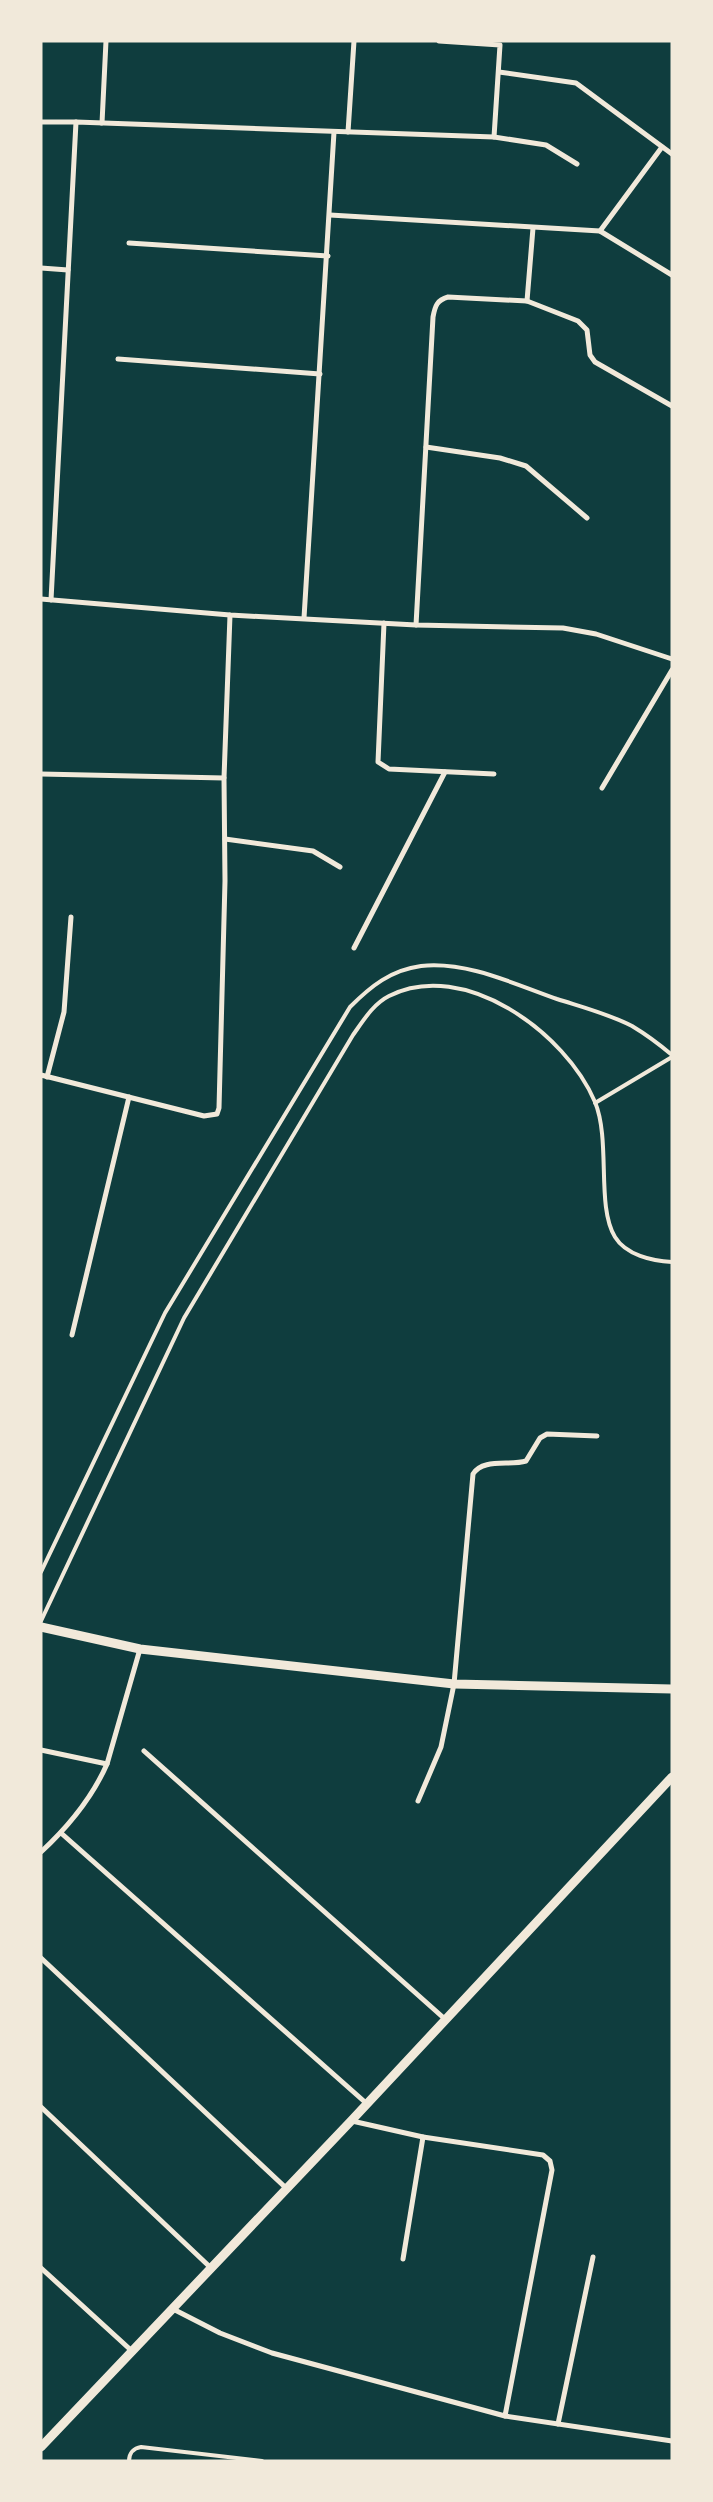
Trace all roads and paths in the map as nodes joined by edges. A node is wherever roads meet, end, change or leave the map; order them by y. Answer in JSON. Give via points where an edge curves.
{"nodes":[{"id":1,"x":106,"y":41,"type":"edge"},
{"id":2,"x":354,"y":41,"type":"edge"},
{"id":3,"x":439,"y":41,"type":"edge"},
{"id":4,"x":499,"y":72,"type":"junction"},
{"id":5,"x":41,"y":122,"type":"edge"},
{"id":6,"x":76,"y":122,"type":"junction"},
{"id":7,"x":102,"y":122,"type":"junction"},
{"id":8,"x":334,"y":132,"type":"junction"},
{"id":9,"x":348,"y":132,"type":"junction"},
{"id":10,"x":494,"y":137,"type":"junction"},
{"id":11,"x":662,"y":147,"type":"junction"},
{"id":12,"x":672,"y":154,"type":"edge"},
{"id":13,"x":577,"y":164,"type":"dead end"},
{"id":14,"x":330,"y":215,"type":"junction"},
{"id":15,"x":533,"y":228,"type":"junction"},
{"id":16,"x":600,"y":231,"type":"junction"},
{"id":17,"x":129,"y":242,"type":"dead end"},
{"id":18,"x":328,"y":256,"type":"junction"},
{"id":19,"x":41,"y":268,"type":"edge"},
{"id":20,"x":68,"y":270,"type":"junction"},
{"id":21,"x":672,"y":275,"type":"edge"},
{"id":22,"x":527,"y":301,"type":"junction"},
{"id":23,"x":118,"y":359,"type":"dead end"},
{"id":24,"x":320,"y":374,"type":"junction"},
{"id":25,"x":672,"y":406,"type":"edge"},
{"id":26,"x":426,"y":447,"type":"junction"},
{"id":27,"x":587,"y":518,"type":"dead end"},
{"id":28,"x":41,"y":600,"type":"edge"},
{"id":29,"x":51,"y":600,"type":"junction"},
{"id":30,"x":230,"y":615,"type":"junction"},
{"id":31,"x":304,"y":618,"type":"junction"},
{"id":32,"x":384,"y":623,"type":"junction"},
{"id":33,"x":416,"y":625,"type":"junction"},
{"id":34,"x":672,"y":658,"type":"edge"},
{"id":35,"x":672,"y":670,"type":"edge"},
{"id":36,"x":445,"y":772,"type":"junction"},
{"id":37,"x":41,"y":774,"type":"edge"},
{"id":38,"x":494,"y":774,"type":"dead end"},
{"id":39,"x":224,"y":778,"type":"junction"},
{"id":40,"x":602,"y":788,"type":"dead end"},
{"id":41,"x":224,"y":839,"type":"junction"},
{"id":42,"x":340,"y":867,"type":"dead end"},
{"id":43,"x":71,"y":917,"type":"dead end"},
{"id":44,"x":354,"y":948,"type":"dead end"},
{"id":45,"x":672,"y":1056,"type":"edge"},
{"id":46,"x":41,"y":1075,"type":"edge"},
{"id":47,"x":47,"y":1076,"type":"junction"},
{"id":48,"x":129,"y":1097,"type":"junction"},
{"id":49,"x":595,"y":1103,"type":"junction"},
{"id":50,"x":672,"y":1262,"type":"edge"},
{"id":51,"x":72,"y":1335,"type":"dead end"},
{"id":52,"x":597,"y":1436,"type":"dead end"},
{"id":53,"x":41,"y":1572,"type":"edge"},
{"id":54,"x":41,"y":1620,"type":"edge"},
{"id":55,"x":41,"y":1627,"type":"edge"},
{"id":56,"x":140,"y":1649,"type":"junction"},
{"id":57,"x":454,"y":1684,"type":"junction"},
{"id":58,"x":672,"y":1689,"type":"edge"},
{"id":59,"x":41,"y":1750,"type":"edge"},
{"id":60,"x":144,"y":1751,"type":"dead end"},
{"id":61,"x":107,"y":1764,"type":"junction"},
{"id":62,"x":672,"y":1777,"type":"edge"},
{"id":63,"x":418,"y":1801,"type":"dead end"},
{"id":64,"x":61,"y":1834,"type":"junction"},
{"id":65,"x":41,"y":1852,"type":"edge"},
{"id":66,"x":41,"y":1958,"type":"edge"},
{"id":67,"x":446,"y":2020,"type":"junction"},
{"id":68,"x":366,"y":2103,"type":"junction"},
{"id":69,"x":41,"y":2107,"type":"edge"},
{"id":70,"x":351,"y":2120,"type":"junction"},
{"id":71,"x":423,"y":2137,"type":"junction"},
{"id":72,"x":286,"y":2188,"type":"junction"},
{"id":73,"x":594,"y":2257,"type":"dead end"},
{"id":74,"x":403,"y":2259,"type":"dead end"},
{"id":75,"x":41,"y":2268,"type":"edge"},
{"id":76,"x":211,"y":2268,"type":"junction"},
{"id":77,"x":173,"y":2309,"type":"junction"},
{"id":78,"x":133,"y":2352,"type":"junction"},
{"id":79,"x":505,"y":2416,"type":"junction"},
{"id":80,"x":558,"y":2424,"type":"junction"},
{"id":81,"x":672,"y":2441,"type":"edge"},
{"id":82,"x":41,"y":2447,"type":"edge"},
{"id":83,"x":129,"y":2461,"type":"edge"},
{"id":84,"x":262,"y":2461,"type":"edge"}],
"edges":[{"from":1,"to":7,"type":"street"},
{"from":2,"to":9,"type":"street"},
{"from":3,"to":4,"type":"street","via":[[500,45]]},
{"from":4,"to":10,"type":"street"},
{"from":4,"to":11,"type":"street","via":[[576,83]]},
{"from":5,"to":6,"type":"street"},
{"from":6,"to":7,"type":"street"},
{"from":6,"to":20,"type":"street"},
{"from":7,"to":8,"type":"street"},
{"from":8,"to":9,"type":"street"},
{"from":8,"to":14,"type":"street"},
{"from":9,"to":10,"type":"street"},
{"from":10,"to":13,"type":"street","via":[[546,145]]},
{"from":11,"to":12,"type":"street"},
{"from":11,"to":16,"type":"street"},
{"from":14,"to":15,"type":"street"},
{"from":14,"to":18,"type":"street"},
{"from":15,"to":16,"type":"street"},
{"from":15,"to":22,"type":"street"},
{"from":16,"to":21,"type":"street"},
{"from":17,"to":18,"type":"street"},
{"from":18,"to":24,"type":"street"},
{"from":19,"to":20,"type":"street"},
{"from":20,"to":29,"type":"street"},
{"from":22,"to":25,"type":"street","via":[[578,321],[587,330],[590,355],[595,362]]},
{"from":22,"to":26,"type":"street","via":[[440,299],[435,307]]},
{"from":23,"to":24,"type":"street"},
{"from":24,"to":31,"type":"street"},
{"from":26,"to":27,"type":"street","via":[[500,458],[526,466]]},
{"from":26,"to":33,"type":"street"},
{"from":28,"to":29,"type":"street"},
{"from":29,"to":30,"type":"street"},
{"from":30,"to":31,"type":"street"},
{"from":30,"to":39,"type":"street"},
{"from":31,"to":32,"type":"street"},
{"from":32,"to":33,"type":"street"},
{"from":32,"to":36,"type":"street","via":[[378,762],[389,769]]},
{"from":33,"to":34,"type":"street","via":[[563,628],[596,634]]},
{"from":35,"to":40,"type":"street"},
{"from":36,"to":38,"type":"street"},
{"from":36,"to":44,"type":"street"},
{"from":37,"to":39,"type":"street"},
{"from":39,"to":41,"type":"street"},
{"from":41,"to":42,"type":"street","via":[[313,851]]},
{"from":41,"to":48,"type":"street","via":[[217,1114],[204,1116]]},
{"from":43,"to":47,"type":"street","via":[[64,1012]]},
{"from":45,"to":49,"type":"lane"},
{"from":45,"to":53,"type":"lane","via":[[652,1039],[612,1017],[461,968],[421,966],[403,970],[383,978],[365,992],[350,1007],[165,1313]]},
{"from":46,"to":47,"type":"street"},
{"from":47,"to":48,"type":"street"},
{"from":48,"to":51,"type":"street"},
{"from":49,"to":50,"type":"lane","via":[[604,1148],[606,1207],[615,1237],[626,1249],[641,1257]]},
{"from":49,"to":54,"type":"lane","via":[[576,1070],[542,1034],[481,994],[447,986],[429,986],[405,990],[379,1003],[353,1035],[184,1318]]},
{"from":52,"to":57,"type":"street","via":[[547,1434],[540,1438],[526,1461],[485,1464],[473,1474]]},
{"from":55,"to":56,"type":"street"},
{"from":56,"to":57,"type":"street"},
{"from":56,"to":61,"type":"street"},
{"from":57,"to":58,"type":"street"},
{"from":57,"to":63,"type":"street","via":[[444,1738]]},
{"from":59,"to":61,"type":"street"},
{"from":60,"to":67,"type":"street"},
{"from":61,"to":64,"type":"street","via":[[92,1793]]},
{"from":62,"to":67,"type":"street"},
{"from":64,"to":65,"type":"street"},
{"from":64,"to":68,"type":"street"},
{"from":66,"to":72,"type":"street"},
{"from":67,"to":68,"type":"street"},
{"from":68,"to":70,"type":"street"},
{"from":69,"to":76,"type":"street"},
{"from":70,"to":71,"type":"street"},
{"from":70,"to":72,"type":"street"},
{"from":71,"to":74,"type":"street"},
{"from":71,"to":79,"type":"street","via":[[542,2156],[551,2165]]},
{"from":72,"to":76,"type":"street"},
{"from":73,"to":80,"type":"street"},
{"from":75,"to":78,"type":"street"},
{"from":76,"to":77,"type":"street"},
{"from":77,"to":78,"type":"street"},
{"from":77,"to":79,"type":"street","via":[[220,2333],[272,2353]]},
{"from":78,"to":82,"type":"street"},
{"from":79,"to":80,"type":"street"},
{"from":80,"to":81,"type":"street"},
{"from":83,"to":84,"type":"lane","via":[[131,2453],[140,2447]]}]}
